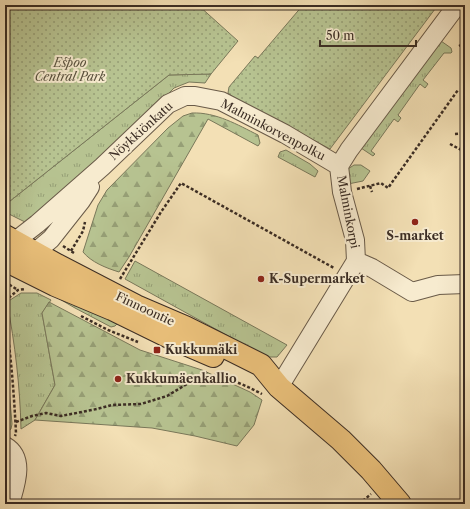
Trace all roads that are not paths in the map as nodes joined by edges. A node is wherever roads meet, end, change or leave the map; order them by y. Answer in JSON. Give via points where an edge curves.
{"nodes":[{"id":1,"x":457,"y":5,"type":"edge"},
{"id":2,"x":206,"y":98,"type":"joint"},
{"id":3,"x":339,"y":166,"type":"junction"},
{"id":4,"x":102,"y":167,"type":"junction"},
{"id":5,"x":34,"y":253,"type":"junction"},
{"id":6,"x":8,"y":259,"type":"edge"},
{"id":7,"x":356,"y":261,"type":"junction"},
{"id":8,"x":465,"y":284,"type":"edge"},
{"id":9,"x":271,"y":392,"type":"junction"},
{"id":10,"x":7,"y":447,"type":"edge"},
{"id":11,"x":10,"y":504,"type":"edge"},
{"id":12,"x":400,"y":504,"type":"edge"}],
"edges":[{"from":1,"to":3,"type":"street","name":"Malminkorpi"},
{"from":2,"to":3,"type":"street","name":"Malminkorvenpolku","via":[[221,101],[237,109]]},
{"from":2,"to":4,"type":"street","name":"Nöykkiönkatu","via":[[185,96],[168,104]]},
{"from":3,"to":7,"type":"street","name":"Malminkorpi","via":[[342,192],[355,240]]},
{"from":4,"to":5,"type":"street","name":"Nöykkiönkatu","via":[[81,201],[51,239]]},
{"from":4,"to":6,"type":"street","name":"Nöykkiönkatu","via":[[37,224]]},
{"from":5,"to":6,"type":"main road","name":"Finnoontie"},
{"from":5,"to":9,"type":"main road","name":"Finnoontie","via":[[136,306],[261,365]]},
{"from":6,"to":9,"type":"main road","name":"Finnoontie","via":[[218,359],[254,378]]},
{"from":7,"to":8,"type":"street","via":[[412,292],[438,285]]},
{"from":7,"to":9,"type":"street","name":"Malminkorpi"},
{"from":9,"to":12,"type":"main road","name":"Finnoontie","via":[[341,440]]},
{"from":10,"to":11,"type":"street","via":[[16,458],[17,472]]}]}
